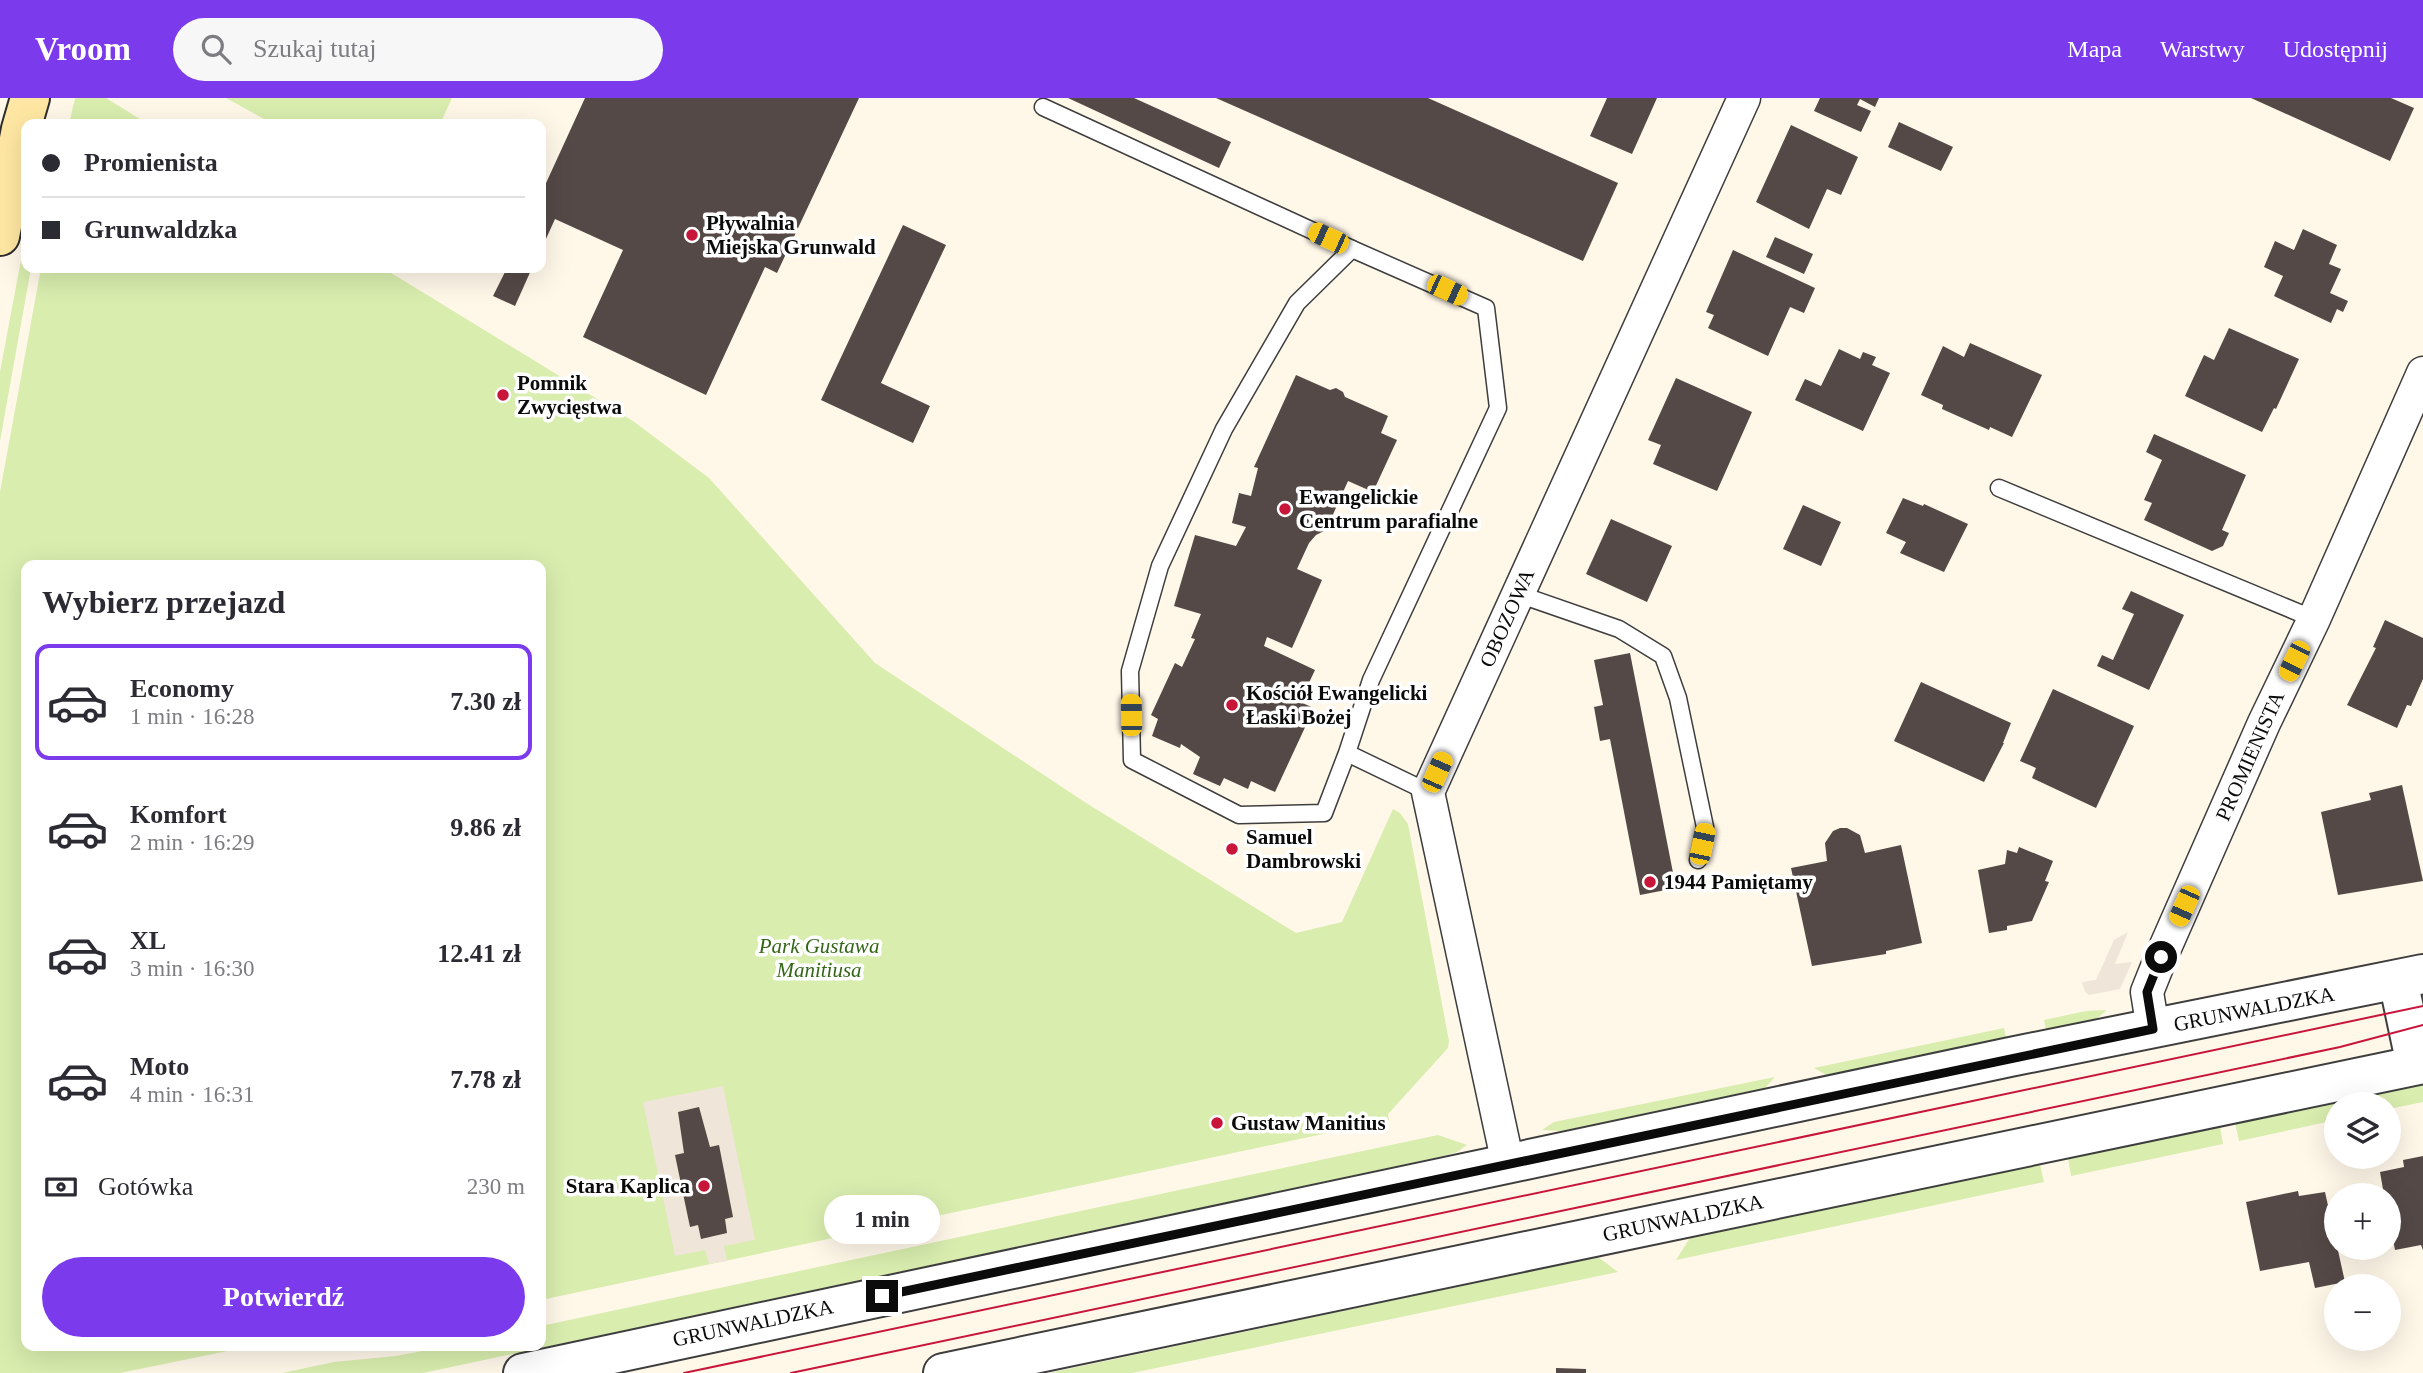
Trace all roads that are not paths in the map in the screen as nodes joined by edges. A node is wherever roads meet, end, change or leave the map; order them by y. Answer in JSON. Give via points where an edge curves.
{"nodes":[{"id":1,"x":30,"y":98,"type":"edge"},
{"id":2,"x":1744,"y":98,"type":"edge"},
{"id":3,"x":1042,"y":107,"type":"dead end"},
{"id":4,"x":24,"y":119,"type":"edge"},
{"id":5,"x":21,"y":129,"type":"edge"},
{"id":6,"x":0,"y":236,"type":"edge"},
{"id":7,"x":1352,"y":249,"type":"junction"},
{"id":8,"x":2423,"y":373,"type":"edge"},
{"id":9,"x":1999,"y":488,"type":"dead end"},
{"id":10,"x":1518,"y":594,"type":"junction"},
{"id":11,"x":2314,"y":619,"type":"junction"},
{"id":12,"x":1347,"y":753,"type":"junction"},
{"id":13,"x":1428,"y":792,"type":"junction"},
{"id":14,"x":1699,"y":860,"type":"dead end"},
{"id":15,"x":2411,"y":977,"type":"edge"},
{"id":16,"x":2153,"y":1029,"type":"junction"},
{"id":17,"x":2420,"y":1064,"type":"edge"},
{"id":18,"x":1508,"y":1164,"type":"junction"},
{"id":19,"x":523,"y":1373,"type":"edge"},
{"id":20,"x":943,"y":1373,"type":"edge"}],
"edges":[{"from":1,"to":4,"type":"main road"},
{"from":2,"to":10,"type":"street","name":"OBOZOWA"},
{"from":3,"to":7,"type":"lane"},
{"from":5,"to":6,"type":"main road"},
{"from":7,"to":12,"type":"lane","via":[[1486,309],[1498,408],[1371,680]]},
{"from":7,"to":12,"type":"lane","via":[[1297,303],[1224,429],[1160,566],[1130,671],[1132,760],[1239,815],[1324,813]]},
{"from":8,"to":11,"type":"street","name":"PROMIENISTA"},
{"from":9,"to":11,"type":"lane"},
{"from":10,"to":13,"type":"street","name":"OBOZOWA"},
{"from":10,"to":14,"type":"lane","via":[[1619,629],[1662,656],[1678,698],[1705,827]]},
{"from":11,"to":16,"type":"street","name":"PROMIENISTA","via":[[2147,992]]},
{"from":12,"to":13,"type":"lane"},
{"from":13,"to":18,"type":"street"},
{"from":15,"to":16,"type":"street","name":"GRUNWALDZKA"},
{"from":15,"to":17,"type":"street"},
{"from":16,"to":18,"type":"street","name":"GRUNWALDZKA"},
{"from":17,"to":20,"type":"street","name":"GRUNWALDZKA"},
{"from":18,"to":19,"type":"street","name":"GRUNWALDZKA"}]}
